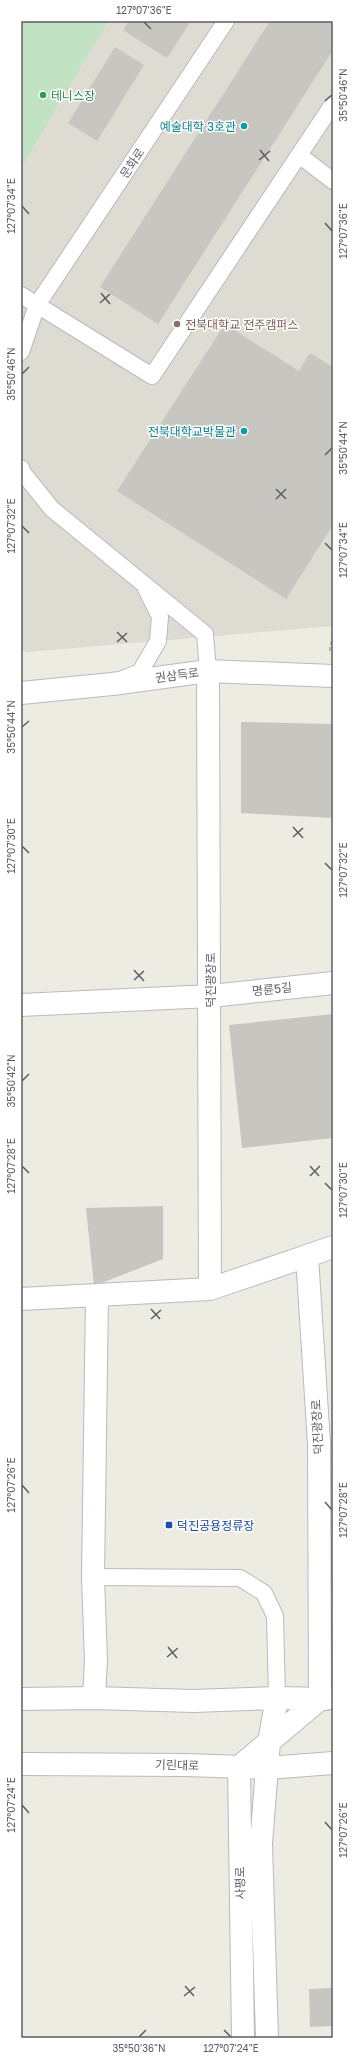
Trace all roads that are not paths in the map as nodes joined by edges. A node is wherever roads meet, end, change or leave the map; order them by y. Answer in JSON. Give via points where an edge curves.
{"nodes":[{"id":1,"x":226,"y":21,"type":"edge"},
{"id":2,"x":333,"y":104,"type":"edge"},
{"id":3,"x":299,"y":155,"type":"junction"},
{"id":4,"x":333,"y":181,"type":"edge"},
{"id":5,"x":21,"y":295,"type":"edge"},
{"id":6,"x":37,"y":304,"type":"junction"},
{"id":7,"x":21,"y":352,"type":"edge"},
{"id":8,"x":21,"y":468,"type":"edge"},
{"id":9,"x":144,"y":584,"type":"junction"},
{"id":10,"x":208,"y":671,"type":"junction"},
{"id":11,"x":333,"y":676,"type":"edge"},
{"id":12,"x":112,"y":684,"type":"junction"},
{"id":13,"x":21,"y":693,"type":"edge"},
{"id":14,"x":333,"y":983,"type":"edge"},
{"id":15,"x":210,"y":996,"type":"junction"},
{"id":16,"x":21,"y":1005,"type":"edge"},
{"id":17,"x":333,"y":1247,"type":"edge"},
{"id":18,"x":307,"y":1256,"type":"junction"},
{"id":19,"x":210,"y":1289,"type":"junction"},
{"id":20,"x":96,"y":1295,"type":"junction"},
{"id":21,"x":21,"y":1299,"type":"edge"},
{"id":22,"x":326,"y":1443,"type":"edge"},
{"id":23,"x":93,"y":1577,"type":"junction"},
{"id":24,"x":94,"y":1698,"type":"junction"},
{"id":25,"x":277,"y":1698,"type":"junction"},
{"id":26,"x":21,"y":1699,"type":"edge"},
{"id":27,"x":326,"y":1699,"type":"edge"},
{"id":28,"x":269,"y":1742,"type":"junction"},
{"id":29,"x":333,"y":1763,"type":"edge"},
{"id":30,"x":21,"y":1764,"type":"edge"},
{"id":31,"x":239,"y":1767,"type":"junction"},
{"id":32,"x":267,"y":1768,"type":"junction"},
{"id":33,"x":243,"y":2038,"type":"edge"},
{"id":34,"x":267,"y":2038,"type":"edge"}],
"edges":[{"from":1,"to":6,"type":"lane","name":"문화로"},
{"from":2,"to":3,"type":"lane"},
{"from":3,"to":4,"type":"lane"},
{"from":3,"to":6,"type":"lane","via":[[152,376]]},
{"from":5,"to":6,"type":"lane"},
{"from":6,"to":7,"type":"lane","name":"문화로"},
{"from":8,"to":9,"type":"lane","via":[[52,509]]},
{"from":9,"to":10,"type":"lane","via":[[205,634]]},
{"from":9,"to":12,"type":"lane","via":[[160,617],[158,641],[140,672]]},
{"from":10,"to":11,"type":"street","name":"권삼득로"},
{"from":10,"to":12,"type":"street","name":"권삼득로"},
{"from":10,"to":15,"type":"street","name":"덕진광장로"},
{"from":12,"to":13,"type":"street","name":"권삼득로"},
{"from":14,"to":15,"type":"street","name":"명륜5길"},
{"from":15,"to":16,"type":"street","name":"명륜5길"},
{"from":15,"to":19,"type":"street","name":"덕진광장로"},
{"from":17,"to":18,"type":"street"},
{"from":18,"to":19,"type":"street"},
{"from":18,"to":22,"type":"street","name":"덕진광장로"},
{"from":19,"to":20,"type":"street"},
{"from":20,"to":21,"type":"street"},
{"from":20,"to":23,"type":"street"},
{"from":22,"to":27,"type":"street","name":"덕진광장로"},
{"from":23,"to":24,"type":"street","via":[[96,1660]]},
{"from":23,"to":25,"type":"lane","via":[[240,1578],[264,1593],[275,1616]]},
{"from":24,"to":25,"type":"street","via":[[193,1701]]},
{"from":24,"to":26,"type":"street"},
{"from":25,"to":27,"type":"street"},
{"from":25,"to":28,"type":"street","name":"사평로"},
{"from":27,"to":28,"type":"street"},
{"from":27,"to":32,"type":"street"},
{"from":28,"to":31,"type":"street"},
{"from":28,"to":32,"type":"street","name":"사평로"},
{"from":29,"to":32,"type":"street","name":"기린대로"},
{"from":30,"to":31,"type":"street","name":"기린대로"},
{"from":31,"to":32,"type":"street","name":"기린대로"},
{"from":31,"to":33,"type":"street","name":"사평로"},
{"from":32,"to":34,"type":"street","name":"사평로","via":[[261,1844]]}]}
